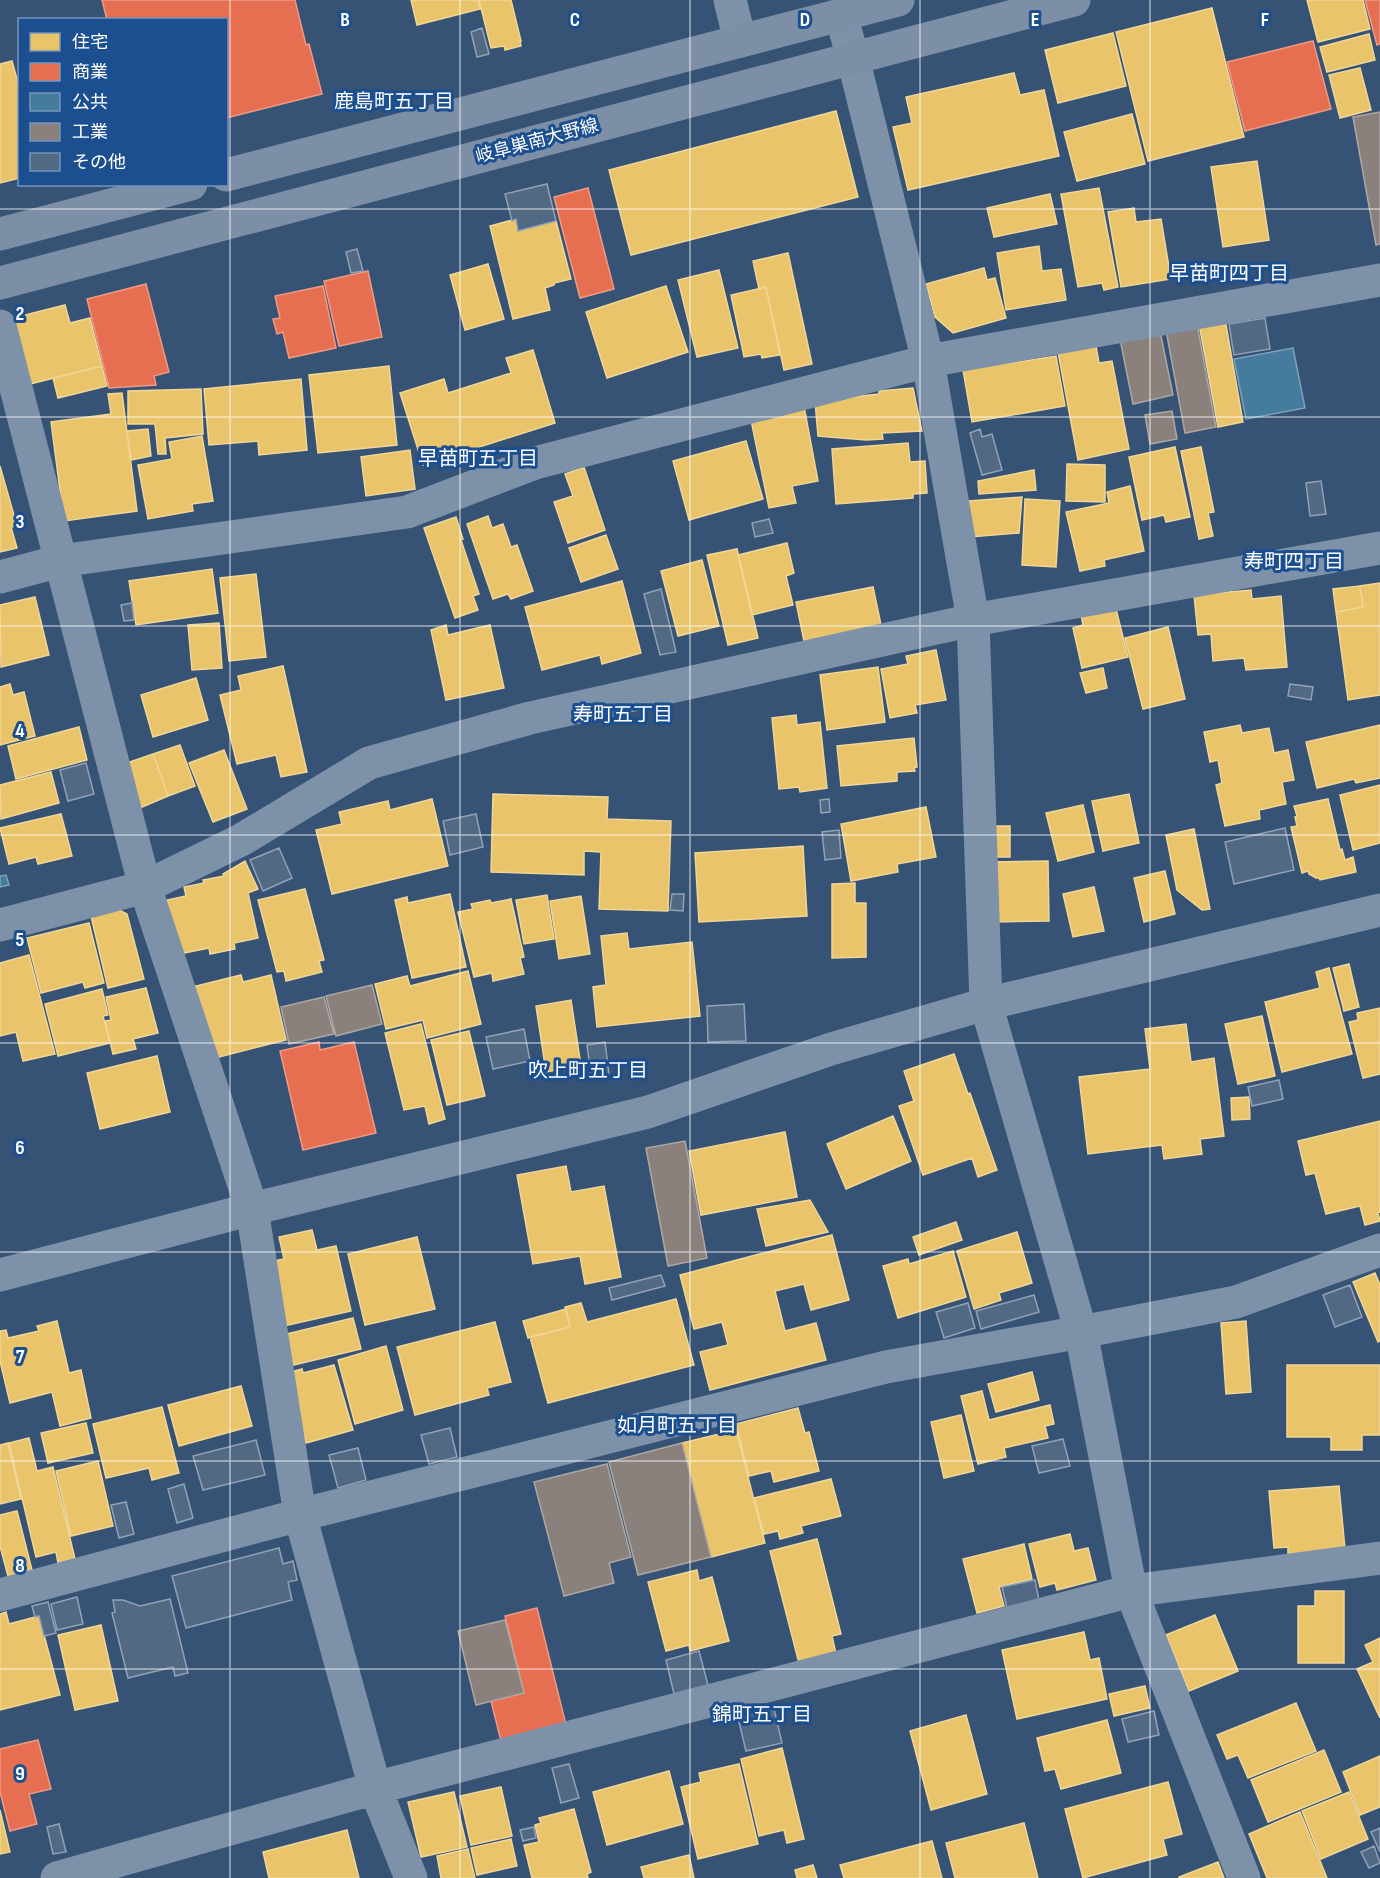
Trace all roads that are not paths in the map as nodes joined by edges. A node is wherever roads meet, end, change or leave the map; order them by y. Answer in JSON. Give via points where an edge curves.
{"nodes":[{"id":1,"x":730,"y":0,"type":"edge"},
{"id":2,"x":898,"y":0,"type":"edge"},
{"id":3,"x":1074,"y":0,"type":"edge"},
{"id":4,"x":841,"y":15,"type":"junction"},
{"id":5,"x":740,"y":41,"type":"junction"},
{"id":6,"x":853,"y":58,"type":"junction"},
{"id":7,"x":228,"y":174,"type":"edge"},
{"id":8,"x":183,"y":186,"type":"edge"},
{"id":9,"x":0,"y":234,"type":"edge"},
{"id":10,"x":1380,"y":280,"type":"edge"},
{"id":11,"x":0,"y":283,"type":"edge"},
{"id":12,"x":0,"y":326,"type":"edge"},
{"id":13,"x":928,"y":362,"type":"junction"},
{"id":14,"x":1380,"y":549,"type":"edge"},
{"id":15,"x":60,"y":561,"type":"junction"},
{"id":16,"x":0,"y":577,"type":"edge"},
{"id":17,"x":973,"y":620,"type":"junction"},
{"id":18,"x":145,"y":887,"type":"junction"},
{"id":19,"x":1380,"y":910,"type":"edge"},
{"id":20,"x":0,"y":926,"type":"edge"},
{"id":21,"x":986,"y":1004,"type":"junction"},
{"id":22,"x":252,"y":1209,"type":"junction"},
{"id":23,"x":1380,"y":1250,"type":"edge"},
{"id":24,"x":0,"y":1275,"type":"edge"},
{"id":25,"x":1081,"y":1332,"type":"junction"},
{"id":26,"x":300,"y":1515,"type":"junction"},
{"id":27,"x":1380,"y":1558,"type":"edge"},
{"id":28,"x":1131,"y":1591,"type":"junction"},
{"id":29,"x":0,"y":1595,"type":"edge"},
{"id":30,"x":375,"y":1788,"type":"junction"},
{"id":31,"x":57,"y":1878,"type":"edge"},
{"id":32,"x":411,"y":1878,"type":"edge"},
{"id":33,"x":1244,"y":1878,"type":"edge"}],
"edges":[{"from":1,"to":5,"type":"street"},
{"from":2,"to":4,"type":"main road"},
{"from":3,"to":6,"type":"main road","name":"岐阜巣南大野線"},
{"from":4,"to":5,"type":"main road"},
{"from":4,"to":6,"type":"street"},
{"from":5,"to":7,"type":"main road"},
{"from":6,"to":11,"type":"main road","name":"岐阜巣南大野線"},
{"from":6,"to":13,"type":"street"},
{"from":8,"to":9,"type":"main road"},
{"from":10,"to":13,"type":"street"},
{"from":12,"to":15,"type":"street"},
{"from":13,"to":15,"type":"street","via":[[535,463],[407,512]]},
{"from":13,"to":17,"type":"street"},
{"from":14,"to":17,"type":"street"},
{"from":15,"to":16,"type":"street"},
{"from":15,"to":18,"type":"street"},
{"from":17,"to":18,"type":"street","via":[[530,718],[369,763],[241,840]]},
{"from":17,"to":21,"type":"street"},
{"from":18,"to":20,"type":"street"},
{"from":18,"to":22,"type":"street"},
{"from":19,"to":21,"type":"street"},
{"from":21,"to":22,"type":"street","via":[[831,1049],[648,1112]]},
{"from":21,"to":25,"type":"street"},
{"from":22,"to":24,"type":"street"},
{"from":22,"to":26,"type":"street"},
{"from":23,"to":25,"type":"street","via":[[1236,1302]]},
{"from":25,"to":26,"type":"street","via":[[886,1367]]},
{"from":25,"to":28,"type":"street"},
{"from":26,"to":29,"type":"street"},
{"from":26,"to":30,"type":"street"},
{"from":27,"to":28,"type":"street"},
{"from":28,"to":30,"type":"street"},
{"from":28,"to":33,"type":"street"},
{"from":30,"to":31,"type":"street"},
{"from":30,"to":32,"type":"street"}]}
